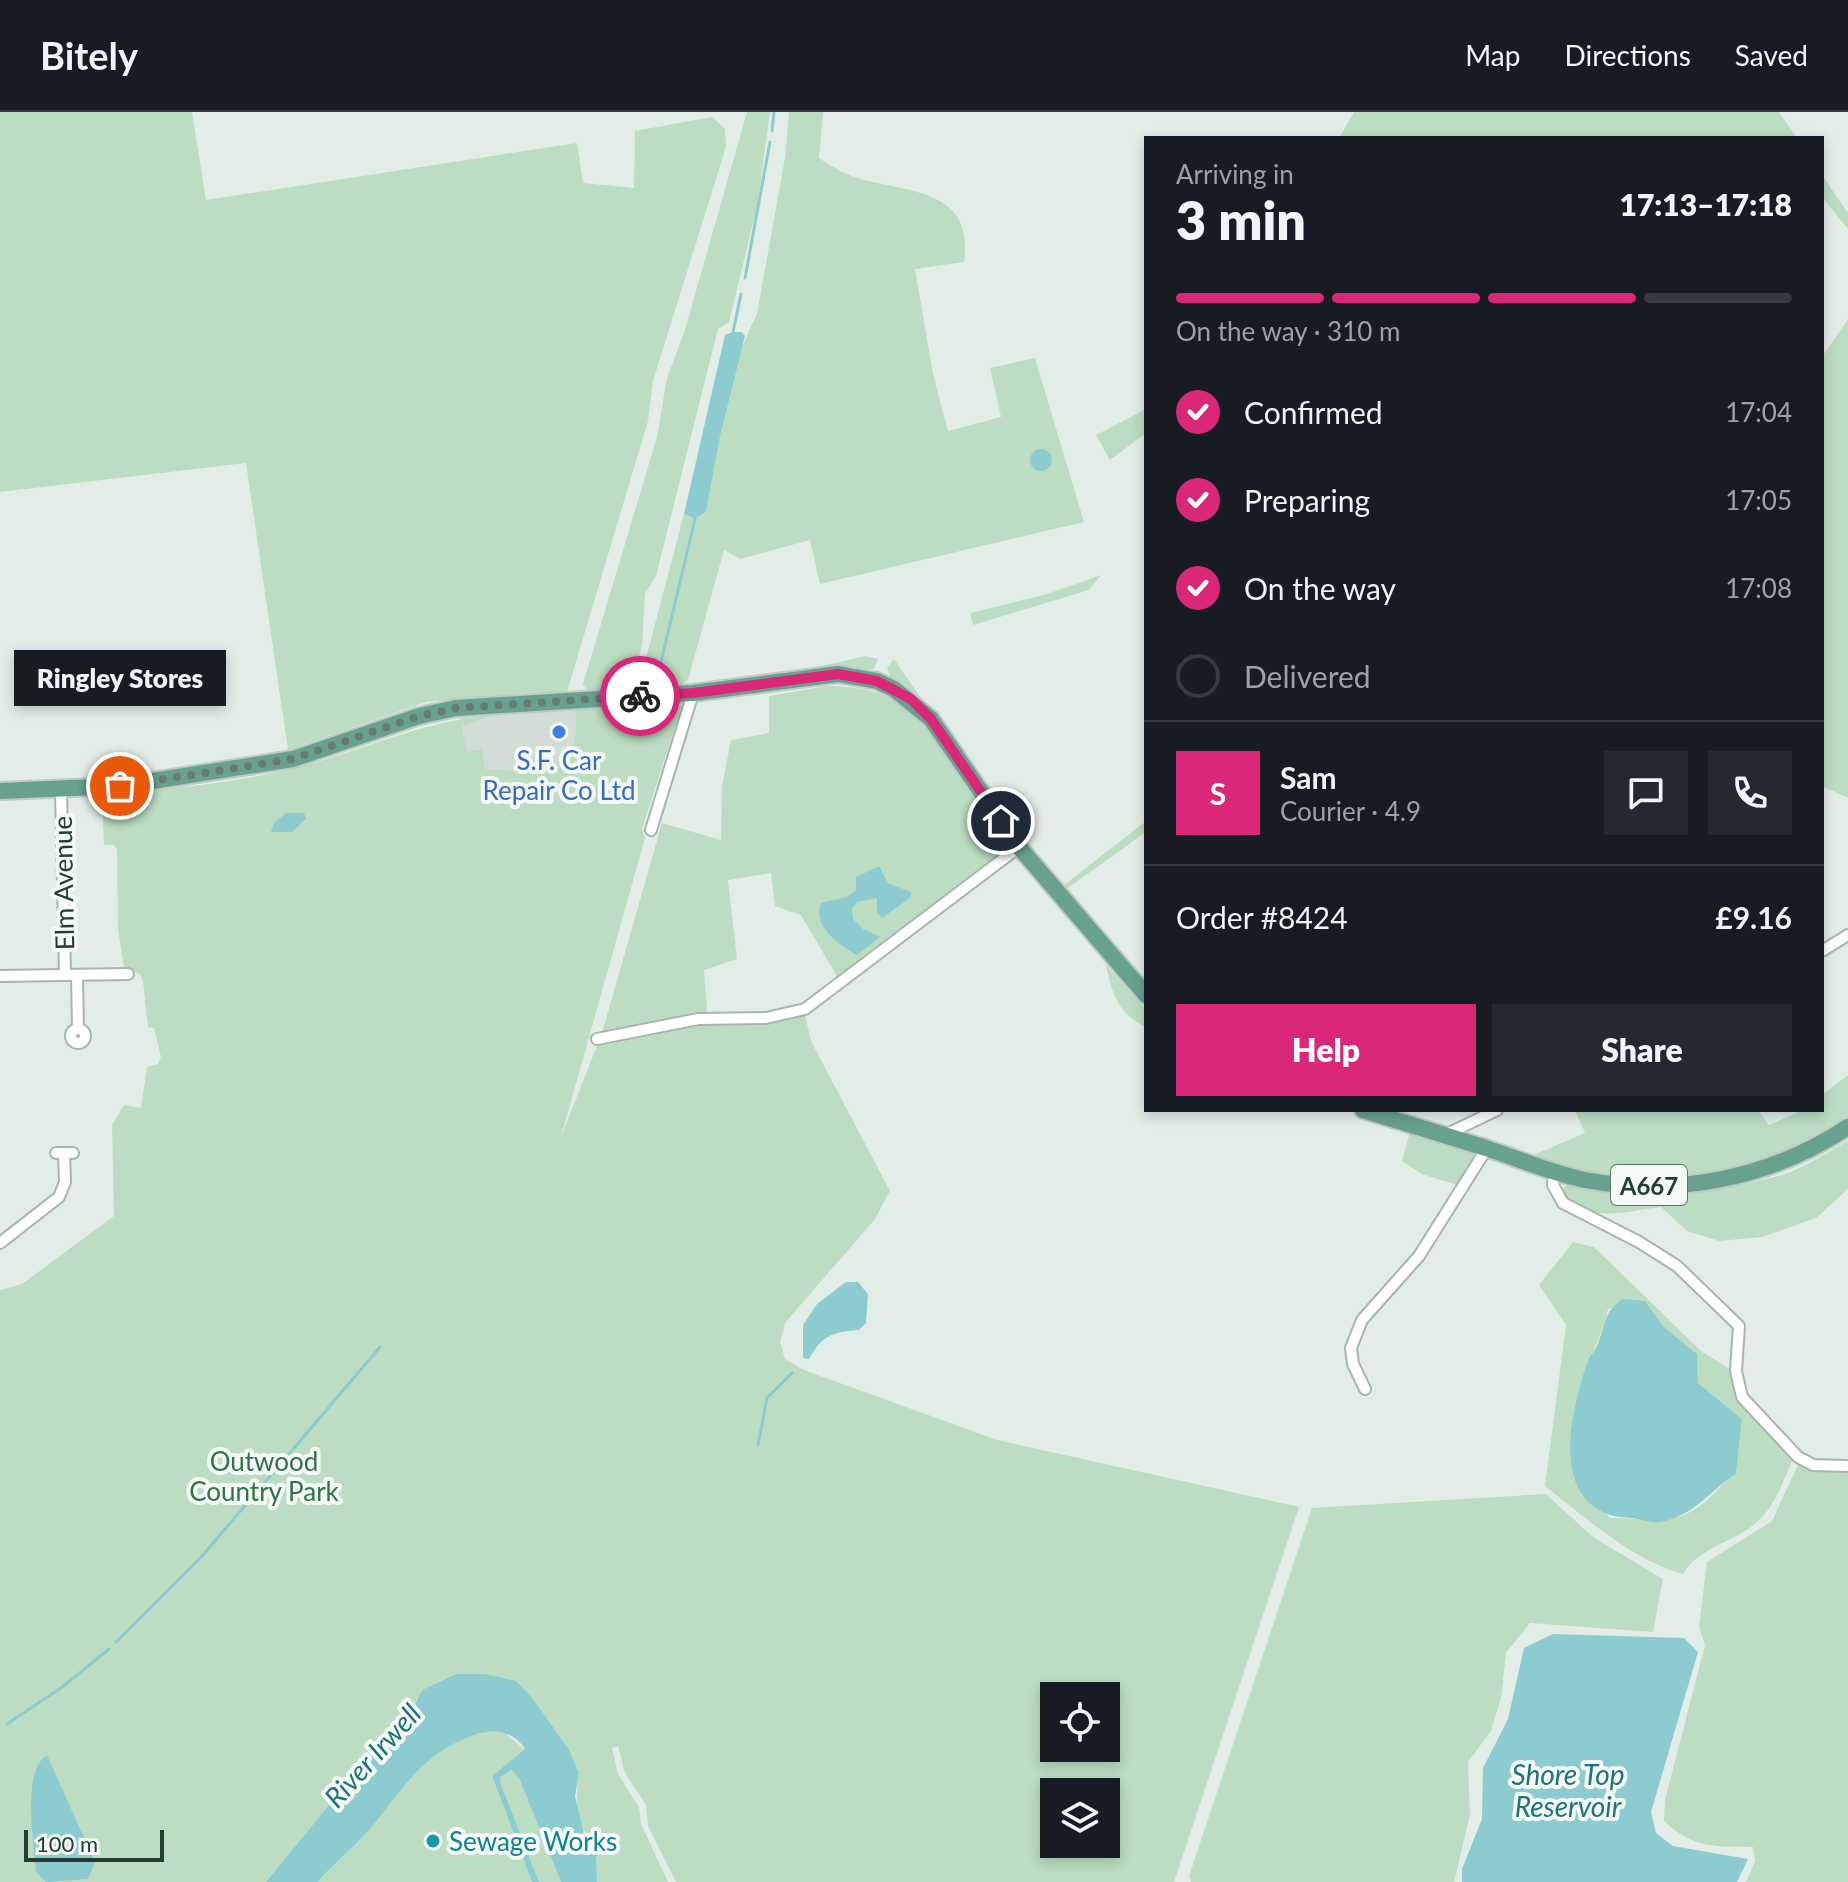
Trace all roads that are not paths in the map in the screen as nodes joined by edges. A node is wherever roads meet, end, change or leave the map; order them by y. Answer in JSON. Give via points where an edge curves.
{"nodes":[{"id":1,"x":693,"y":693,"type":"junction"},
{"id":2,"x":0,"y":791,"type":"edge"},
{"id":3,"x":61,"y":791,"type":"junction"},
{"id":4,"x":651,"y":830,"type":"dead end"},
{"id":5,"x":1019,"y":847,"type":"junction"},
{"id":6,"x":1848,"y":935,"type":"edge"},
{"id":7,"x":1824,"y":950,"type":"edge"},
{"id":8,"x":128,"y":974,"type":"dead end"},
{"id":9,"x":65,"y":975,"type":"junction"},
{"id":10,"x":77,"y":975,"type":"junction"},
{"id":11,"x":0,"y":976,"type":"edge"},
{"id":12,"x":1144,"y":993,"type":"edge"},
{"id":13,"x":78,"y":1029,"type":"dead end"},
{"id":14,"x":597,"y":1039,"type":"dead end"},
{"id":15,"x":1370,"y":1112,"type":"edge"},
{"id":16,"x":1493,"y":1112,"type":"edge"},
{"id":17,"x":1848,"y":1127,"type":"edge"},
{"id":18,"x":1445,"y":1135,"type":"junction"},
{"id":19,"x":1487,"y":1148,"type":"junction"},
{"id":20,"x":64,"y":1153,"type":"dead end"},
{"id":21,"x":1554,"y":1172,"type":"junction"},
{"id":22,"x":0,"y":1243,"type":"edge"},
{"id":23,"x":1365,"y":1389,"type":"dead end"},
{"id":24,"x":1848,"y":1466,"type":"edge"}],
"edges":[{"from":1,"to":3,"type":"main road","via":[[456,708],[293,759]]},
{"from":1,"to":4,"type":"street"},
{"from":1,"to":5,"type":"main road","via":[[838,674],[894,689],[931,719]]},
{"from":2,"to":3,"type":"main road"},
{"from":3,"to":9,"type":"street","name":"Elm Avenue"},
{"from":5,"to":12,"type":"main road"},
{"from":5,"to":14,"type":"street","via":[[805,1009],[766,1018],[698,1019]]},
{"from":6,"to":7,"type":"street"},
{"from":8,"to":10,"type":"street"},
{"from":9,"to":10,"type":"street"},
{"from":9,"to":11,"type":"street"},
{"from":10,"to":13,"type":"street"},
{"from":15,"to":18,"type":"main road","number":"A667"},
{"from":16,"to":18,"type":"street"},
{"from":17,"to":21,"type":"main road","number":"A667","via":[[1791,1159],[1731,1178],[1663,1186]]},
{"from":18,"to":19,"type":"main road","number":"A667"},
{"from":19,"to":21,"type":"main road","number":"A667"},
{"from":19,"to":23,"type":"street","via":[[1419,1256],[1362,1320],[1351,1348]]},
{"from":20,"to":22,"type":"street","via":[[66,1192]]},
{"from":21,"to":24,"type":"street","via":[[1553,1185],[1563,1203],[1677,1266],[1739,1326],[1736,1371],[1742,1397],[1798,1457],[1813,1465]]}]}
